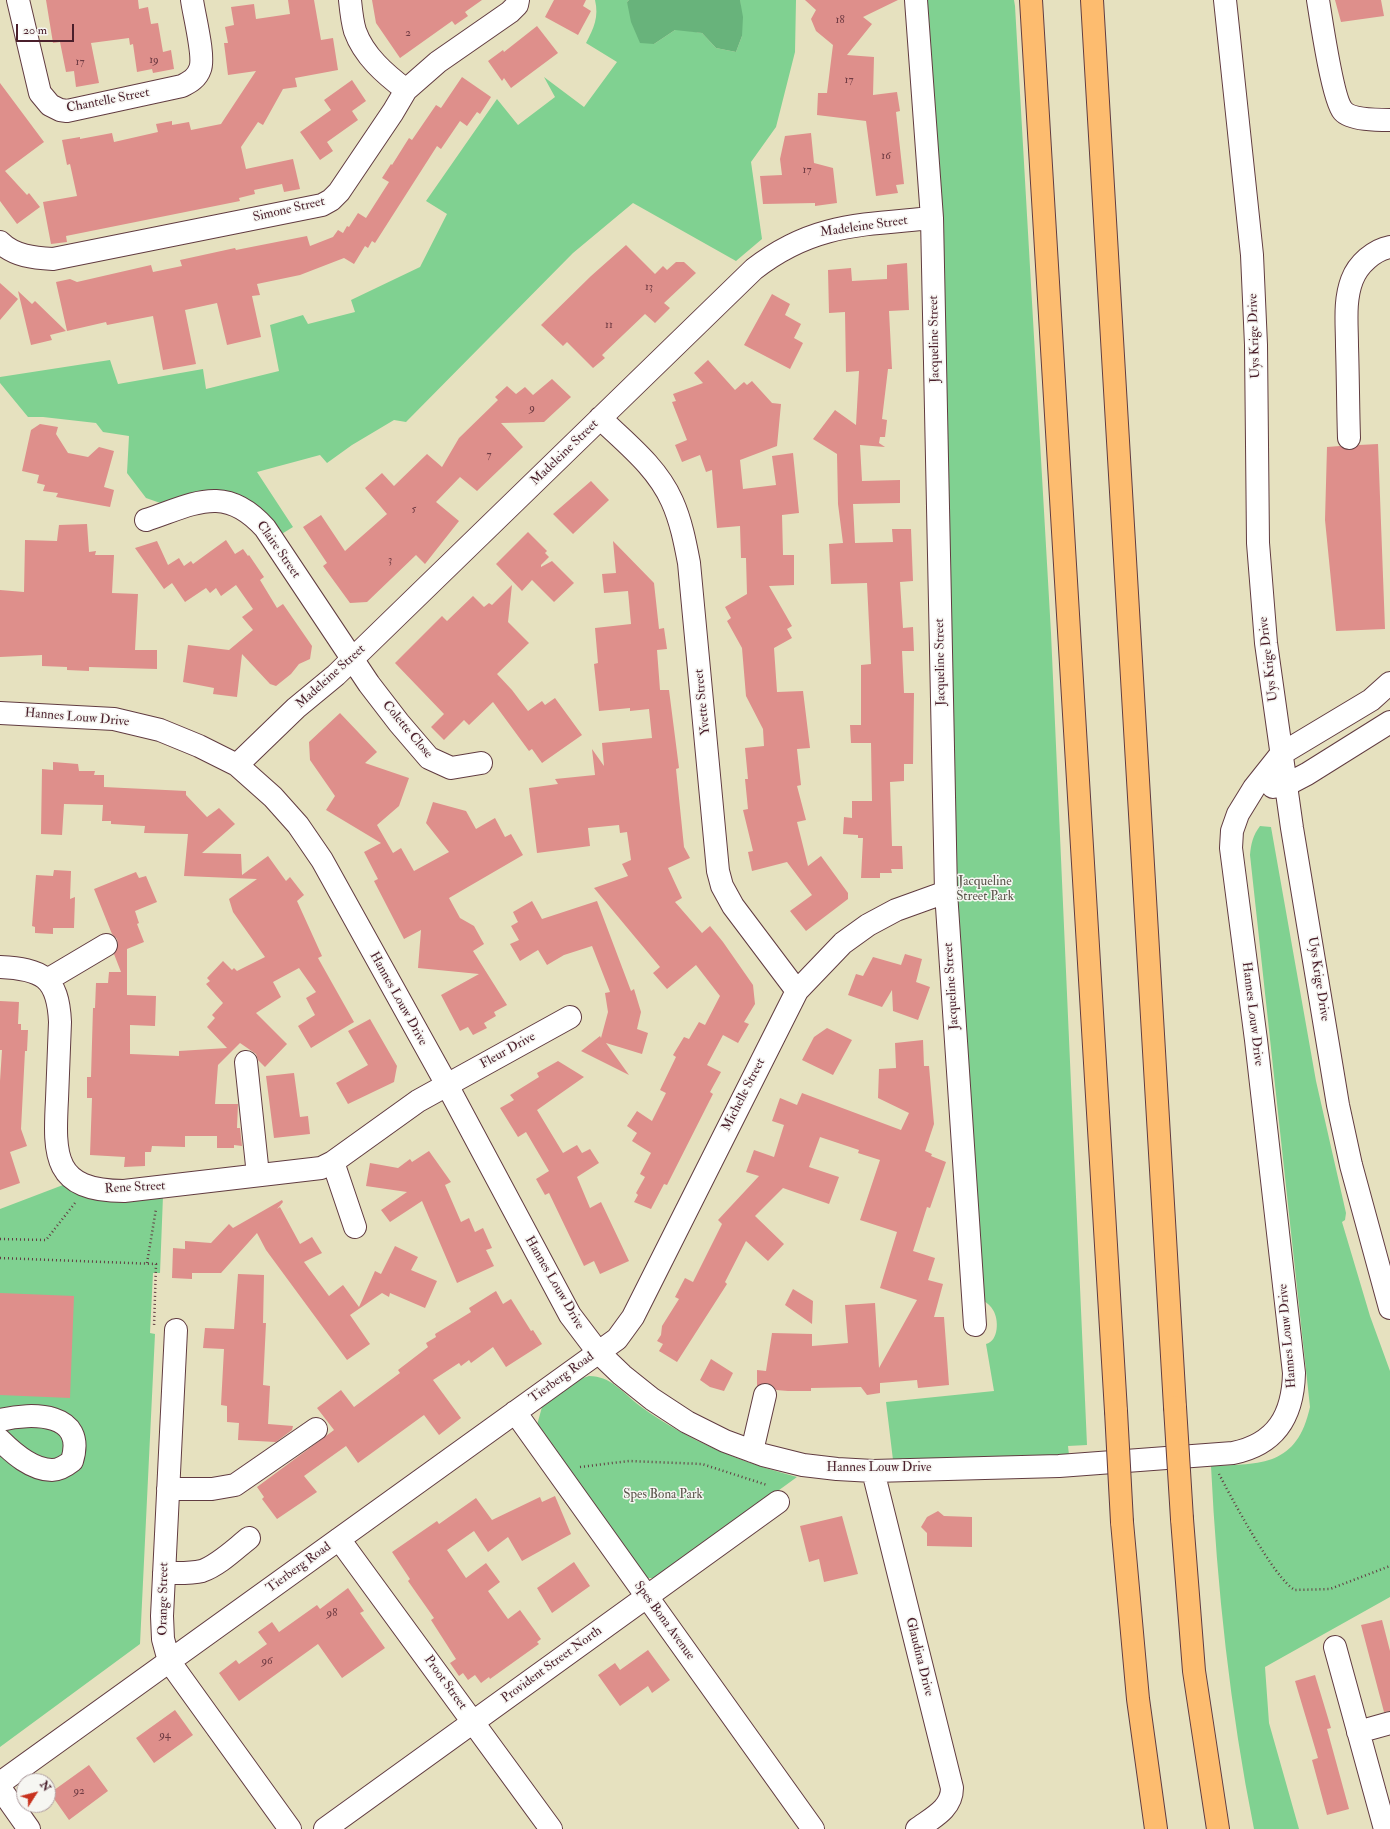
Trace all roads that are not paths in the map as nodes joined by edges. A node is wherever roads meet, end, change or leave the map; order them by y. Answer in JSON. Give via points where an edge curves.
{"nodes":[{"id":1,"x":18,"y":0,"type":"edge"},
{"id":2,"x":192,"y":0,"type":"edge"},
{"id":3,"x":350,"y":0,"type":"edge"},
{"id":4,"x":518,"y":0,"type":"edge"},
{"id":5,"x":916,"y":0,"type":"edge"},
{"id":6,"x":1031,"y":0,"type":"edge"},
{"id":7,"x":1092,"y":0,"type":"edge"},
{"id":8,"x":1225,"y":0,"type":"edge"},
{"id":9,"x":1318,"y":0,"type":"edge"},
{"id":10,"x":406,"y":90,"type":"junction"},
{"id":11,"x":1390,"y":120,"type":"edge"},
{"id":12,"x":932,"y":218,"type":"junction"},
{"id":13,"x":0,"y":242,"type":"edge"},
{"id":14,"x":1390,"y":246,"type":"edge"},
{"id":15,"x":600,"y":418,"type":"junction"},
{"id":16,"x":1349,"y":438,"type":"dead end"},
{"id":17,"x":146,"y":520,"type":"dead end"},
{"id":18,"x":352,"y":659,"type":"junction"},
{"id":19,"x":1390,"y":683,"type":"edge"},
{"id":20,"x":0,"y":713,"type":"edge"},
{"id":21,"x":1390,"y":722,"type":"edge"},
{"id":22,"x":1281,"y":754,"type":"junction"},
{"id":23,"x":481,"y":763,"type":"dead end"},
{"id":24,"x":237,"y":765,"type":"junction"},
{"id":25,"x":1286,"y":786,"type":"junction"},
{"id":26,"x":1254,"y":788,"type":"junction"},
{"id":27,"x":946,"y":892,"type":"junction"},
{"id":28,"x":106,"y":945,"type":"dead end"},
{"id":29,"x":0,"y":967,"type":"edge"},
{"id":30,"x":47,"y":980,"type":"junction"},
{"id":31,"x":797,"y":991,"type":"junction"},
{"id":32,"x":570,"y":1017,"type":"dead end"},
{"id":33,"x":246,"y":1062,"type":"dead end"},
{"id":34,"x":447,"y":1085,"type":"junction"},
{"id":35,"x":333,"y":1162,"type":"junction"},
{"id":36,"x":258,"y":1175,"type":"junction"},
{"id":37,"x":355,"y":1227,"type":"dead end"},
{"id":38,"x":1390,"y":1308,"type":"edge"},
{"id":39,"x":975,"y":1325,"type":"dead end"},
{"id":40,"x":176,"y":1330,"type":"road end"},
{"id":41,"x":598,"y":1352,"type":"junction"},
{"id":42,"x":765,"y":1395,"type":"dead end"},
{"id":43,"x":515,"y":1412,"type":"junction"},
{"id":44,"x":0,"y":1420,"type":"edge"},
{"id":45,"x":316,"y":1429,"type":"dead end"},
{"id":46,"x":0,"y":1440,"type":"edge"},
{"id":47,"x":752,"y":1451,"type":"junction"},
{"id":48,"x":873,"y":1471,"type":"junction"},
{"id":49,"x":168,"y":1489,"type":"junction"},
{"id":50,"x":774,"y":1494,"type":"road end"},
{"id":51,"x":249,"y":1538,"type":"dead end"},
{"id":52,"x":339,"y":1539,"type":"junction"},
{"id":53,"x":164,"y":1573,"type":"junction"},
{"id":54,"x":646,"y":1596,"type":"junction"},
{"id":55,"x":1335,"y":1647,"type":"dead end"},
{"id":56,"x":169,"y":1661,"type":"junction"},
{"id":57,"x":474,"y":1722,"type":"junction"},
{"id":58,"x":1390,"y":1723,"type":"edge"},
{"id":59,"x":1358,"y":1732,"type":"junction"},
{"id":60,"x":0,"y":1783,"type":"edge"},
{"id":61,"x":0,"y":1788,"type":"edge"},
{"id":62,"x":29,"y":1829,"type":"edge"},
{"id":63,"x":290,"y":1829,"type":"edge"},
{"id":64,"x":325,"y":1829,"type":"edge"},
{"id":65,"x":551,"y":1829,"type":"edge"},
{"id":66,"x":814,"y":1829,"type":"edge"},
{"id":67,"x":917,"y":1829,"type":"edge"},
{"id":68,"x":1156,"y":1829,"type":"edge"},
{"id":69,"x":1218,"y":1829,"type":"edge"},
{"id":70,"x":1386,"y":1829,"type":"edge"}],
"edges":[{"from":1,"to":2,"type":"street","name":"Chantelle Street","via":[[40,93],[50,105],[67,111],[182,86],[193,80],[200,70],[201,59]]},
{"from":3,"to":10,"type":"street","via":[[355,30],[360,42],[377,64]]},
{"from":4,"to":10,"type":"street","name":"Simone Street","via":[[510,12],[438,62]]},
{"from":5,"to":12,"type":"street","name":"Jacqueline Street"},
{"from":6,"to":68,"type":"highway","bridge":true,"via":[[1122,1522],[1138,1698]]},
{"from":7,"to":69,"type":"highway","bridge":true,"via":[[1182,1519],[1194,1671]]},
{"from":8,"to":22,"type":"street","name":"Uys Krige Drive","via":[[1252,255],[1256,345],[1258,543],[1266,642]]},
{"from":9,"to":11,"type":"street","via":[[1340,107],[1343,112],[1364,119]]},
{"from":10,"to":13,"type":"street","name":"Simone Street","via":[[339,192],[322,205],[52,259],[33,258],[16,253]]},
{"from":12,"to":15,"type":"street","name":"Madeleine Street","via":[[836,228],[785,247],[754,269]]},
{"from":12,"to":27,"type":"street","name":"Jacqueline Street"},
{"from":14,"to":16,"type":"street","via":[[1380,250],[1365,262],[1353,278],[1348,291]]},
{"from":15,"to":18,"type":"street","name":"Madeleine Street"},
{"from":15,"to":31,"type":"street","name":"Yvette Street","via":[[645,461],[661,481],[682,526],[689,563],[718,870],[722,886],[733,906]]},
{"from":17,"to":18,"type":"street","name":"Claire Street","via":[[195,503],[213,500],[234,504],[252,514],[265,528]]},
{"from":18,"to":23,"type":"street","name":"Colette Close","via":[[399,723],[429,758],[451,768]]},
{"from":18,"to":24,"type":"street","name":"Madeleine Street"},
{"from":19,"to":22,"type":"street","via":[[1371,700]]},
{"from":20,"to":24,"type":"street","name":"Hannes Louw Drive","via":[[91,717],[137,723],[180,737]]},
{"from":21,"to":25,"type":"street"},
{"from":22,"to":25,"type":"street","name":"Uys Krige Drive"},
{"from":22,"to":26,"type":"street","name":"Hannes Louw Drive"},
{"from":24,"to":34,"type":"street","name":"Hannes Louw Drive","via":[[273,797],[311,842]]},
{"from":25,"to":26,"type":"street"},
{"from":25,"to":38,"type":"street","name":"Uys Krige Drive","via":[[1342,1126],[1370,1242]]},
{"from":26,"to":48,"type":"street","name":"Hannes Louw Drive","via":[[1234,822],[1231,848],[1294,1373],[1292,1402],[1283,1421],[1272,1435],[1261,1443],[1233,1453],[1059,1466]]},
{"from":27,"to":31,"type":"street","name":"Michelle Street","via":[[896,910],[868,926],[843,943]]},
{"from":27,"to":39,"type":"street","name":"Jacqueline Street"},
{"from":28,"to":30,"type":"street"},
{"from":29,"to":30,"type":"street","via":[[28,969]]},
{"from":30,"to":36,"type":"street","name":"Rene Street","via":[[55,993],[60,1010],[55,1129],[57,1151],[62,1165],[70,1175],[87,1187],[112,1191]]},
{"from":31,"to":41,"type":"street","name":"Michelle Street","via":[[633,1317],[617,1339]]},
{"from":32,"to":34,"type":"street","name":"Fleur Drive"},
{"from":33,"to":36,"type":"street"},
{"from":34,"to":35,"type":"street","name":"Rene Street","via":[[396,1116]]},
{"from":34,"to":41,"type":"street","name":"Hannes Louw Drive","via":[[565,1308]]},
{"from":35,"to":36,"type":"street","name":"Rene Street","via":[[321,1168]]},
{"from":35,"to":37,"type":"street"},
{"from":40,"to":49,"type":"street","name":"Orange Street"},
{"from":41,"to":43,"type":"street","name":"Tierberg Road"},
{"from":41,"to":47,"type":"street","name":"Hannes Louw Drive","via":[[622,1375],[669,1411],[712,1435]]},
{"from":42,"to":47,"type":"street"},
{"from":43,"to":52,"type":"street","name":"Tierberg Road"},
{"from":43,"to":54,"type":"street","name":"Spes Bona Avenue"},
{"from":44,"to":46,"type":"street","via":[[45,1416],[58,1421],[69,1429],[74,1440],[75,1452],[72,1461],[53,1470],[40,1468],[10,1450]]},
{"from":45,"to":49,"type":"street","via":[[235,1485],[212,1489]]},
{"from":47,"to":48,"type":"street","name":"Hannes Louw Drive","via":[[803,1465]]},
{"from":48,"to":67,"type":"street","name":"Glaudina Drive","via":[[952,1788],[947,1806]]},
{"from":49,"to":53,"type":"street","name":"Orange Street"},
{"from":50,"to":54,"type":"street","name":"Provident Street North"},
{"from":51,"to":53,"type":"street","via":[[213,1565],[202,1570],[191,1573]]},
{"from":52,"to":56,"type":"street","name":"Tierberg Road"},
{"from":52,"to":57,"type":"street","name":"Proot Street"},
{"from":53,"to":56,"type":"street","name":"Orange Street","via":[[163,1638]]},
{"from":54,"to":57,"type":"street","name":"Provident Street North"},
{"from":54,"to":66,"type":"street","name":"Spes Bona Avenue"},
{"from":55,"to":59,"type":"street"},
{"from":56,"to":60,"type":"street","name":"Tierberg Road"},
{"from":56,"to":63,"type":"street","name":"Orange Street"},
{"from":57,"to":64,"type":"street","name":"Provident Street North"},
{"from":57,"to":65,"type":"street","name":"Proot Street"},
{"from":58,"to":59,"type":"street"},
{"from":59,"to":70,"type":"street"},
{"from":61,"to":62,"type":"street"}]}
